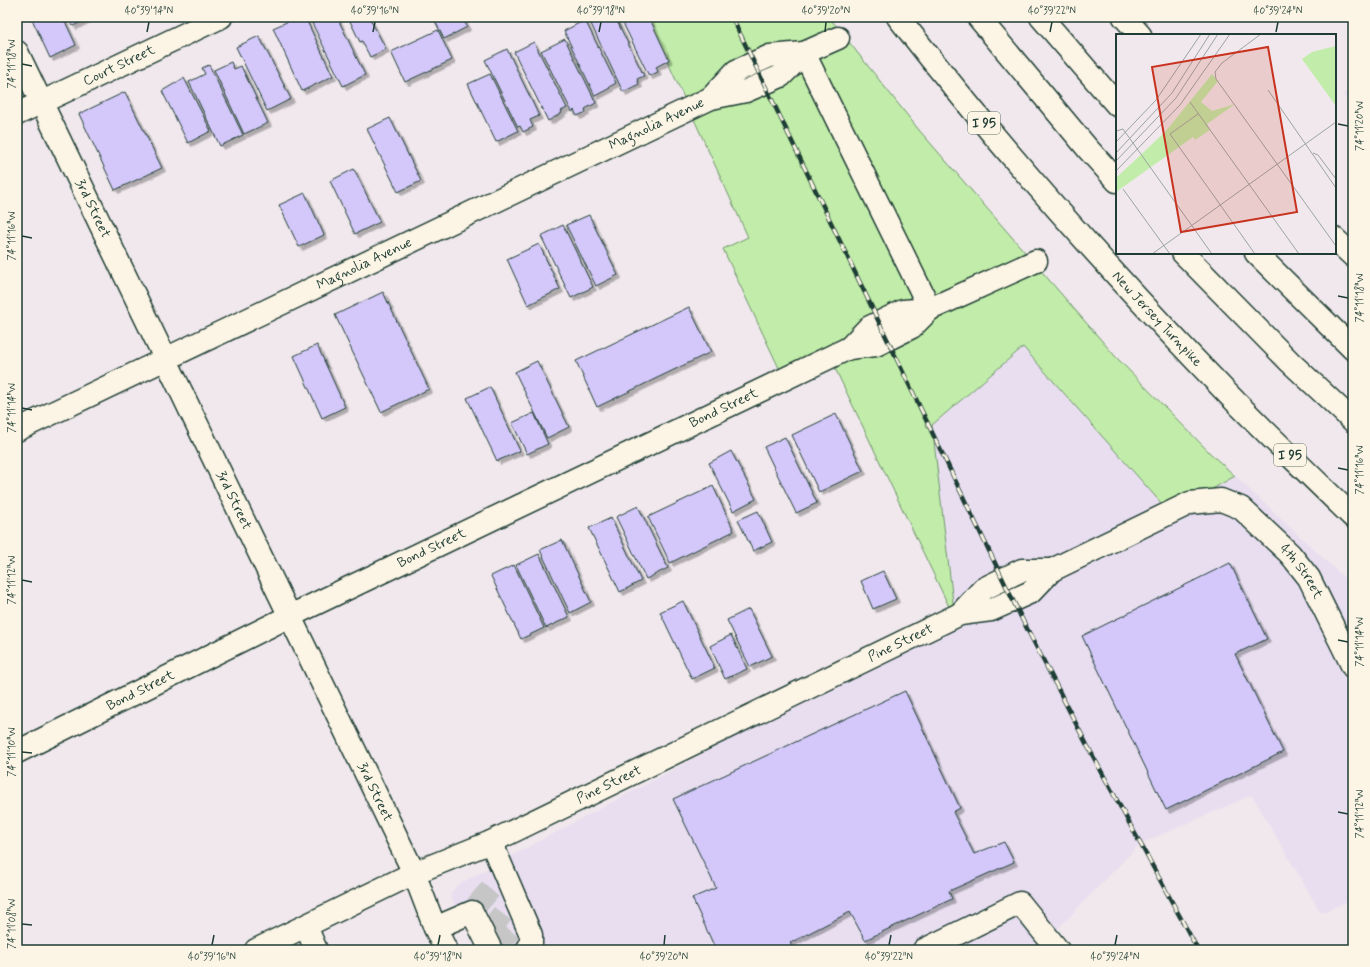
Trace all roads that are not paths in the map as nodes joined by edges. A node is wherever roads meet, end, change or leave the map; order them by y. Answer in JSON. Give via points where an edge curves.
{"nodes":[{"id":1,"x":220,"y":17,"type":"edge"},
{"id":2,"x":898,"y":17,"type":"edge"},
{"id":3,"x":978,"y":17,"type":"edge"},
{"id":4,"x":1041,"y":17,"type":"edge"},
{"id":5,"x":1124,"y":17,"type":"edge"},
{"id":6,"x":1139,"y":34,"type":"edge"},
{"id":7,"x":838,"y":38,"type":"dead end"},
{"id":8,"x":17,"y":52,"type":"edge"},
{"id":9,"x":804,"y":53,"type":"junction"},
{"id":10,"x":42,"y":102,"type":"junction"},
{"id":11,"x":1116,"y":104,"type":"edge"},
{"id":12,"x":17,"y":114,"type":"edge"},
{"id":13,"x":1116,"y":180,"type":"edge"},
{"id":14,"x":1336,"y":240,"type":"edge"},
{"id":15,"x":1257,"y":254,"type":"edge"},
{"id":16,"x":1353,"y":256,"type":"edge"},
{"id":17,"x":1036,"y":260,"type":"dead end"},
{"id":18,"x":1189,"y":260,"type":"edge"},
{"id":19,"x":930,"y":309,"type":"junction"},
{"id":20,"x":1346,"y":343,"type":"edge"},
{"id":21,"x":166,"y":358,"type":"junction"},
{"id":22,"x":1353,"y":421,"type":"edge"},
{"id":23,"x":17,"y":430,"type":"edge"},
{"id":24,"x":1220,"y":500,"type":"joint"},
{"id":25,"x":1353,"y":517,"type":"edge"},
{"id":26,"x":290,"y":616,"type":"junction"},
{"id":27,"x":1333,"y":627,"type":"junction"},
{"id":28,"x":1353,"y":636,"type":"edge"},
{"id":29,"x":1353,"y":667,"type":"edge"},
{"id":30,"x":17,"y":752,"type":"edge"},
{"id":31,"x":491,"y":842,"type":"junction"},
{"id":32,"x":414,"y":873,"type":"junction"},
{"id":33,"x":306,"y":926,"type":"junction"},
{"id":34,"x":435,"y":928,"type":"junction"},
{"id":35,"x":492,"y":943,"type":"edge"},
{"id":36,"x":930,"y":949,"type":"edge"},
{"id":37,"x":256,"y":950,"type":"edge"},
{"id":38,"x":316,"y":950,"type":"edge"},
{"id":39,"x":446,"y":950,"type":"edge"},
{"id":40,"x":527,"y":950,"type":"edge"},
{"id":41,"x":1058,"y":950,"type":"edge"}],
"edges":[{"from":1,"to":10,"type":"main road","name":"Court Street"},
{"from":2,"to":25,"type":"main road","name":"New Jersey Turnpike","number":"I 95","via":[[937,68],[1031,179],[1136,296],[1228,394]]},
{"from":3,"to":13,"type":"main road"},
{"from":4,"to":11,"type":"main road"},
{"from":5,"to":6,"type":"main road"},
{"from":7,"to":9,"type":"main road","name":"Magnolia Avenue"},
{"from":8,"to":10,"type":"main road","name":"3rd Street"},
{"from":9,"to":19,"type":"main road"},
{"from":9,"to":21,"type":"main road","name":"Magnolia Avenue","via":[[780,76],[746,91],[711,98]]},
{"from":10,"to":12,"type":"main road","name":"Court Street"},
{"from":10,"to":21,"type":"main road","name":"3rd Street"},
{"from":14,"to":16,"type":"main road"},
{"from":15,"to":20,"type":"main road"},
{"from":17,"to":19,"type":"main road","name":"Bond Street"},
{"from":18,"to":22,"type":"main road","via":[[1290,362]]},
{"from":19,"to":26,"type":"main road","name":"Bond Street","via":[[912,327],[876,345],[849,348]]},
{"from":21,"to":23,"type":"main road","name":"Magnolia Avenue"},
{"from":21,"to":26,"type":"main road","name":"3rd Street"},
{"from":24,"to":27,"type":"main road","name":"4th Street","via":[[1241,508],[1290,554],[1309,578]]},
{"from":24,"to":31,"type":"main road","name":"Pine Street","via":[[1190,503],[1052,570],[1022,570],[983,589],[960,614]]},
{"from":26,"to":30,"type":"main road","name":"Bond Street"},
{"from":26,"to":32,"type":"main road","name":"3rd Street"},
{"from":27,"to":28,"type":"main road"},
{"from":27,"to":29,"type":"main road","name":"4th Street"},
{"from":31,"to":32,"type":"main road","name":"Pine Street"},
{"from":31,"to":40,"type":"main road","via":[[500,880],[515,913],[531,935],[531,944]]},
{"from":32,"to":33,"type":"main road","name":"Pine Street"},
{"from":32,"to":34,"type":"main road","name":"3rd Street"},
{"from":33,"to":37,"type":"main road","name":"Pine Street"},
{"from":33,"to":38,"type":"main road"},
{"from":34,"to":35,"type":"main road","via":[[474,909]]},
{"from":34,"to":39,"type":"main road","name":"3rd Street"},
{"from":36,"to":41,"type":"main road","via":[[1020,903]]}]}
